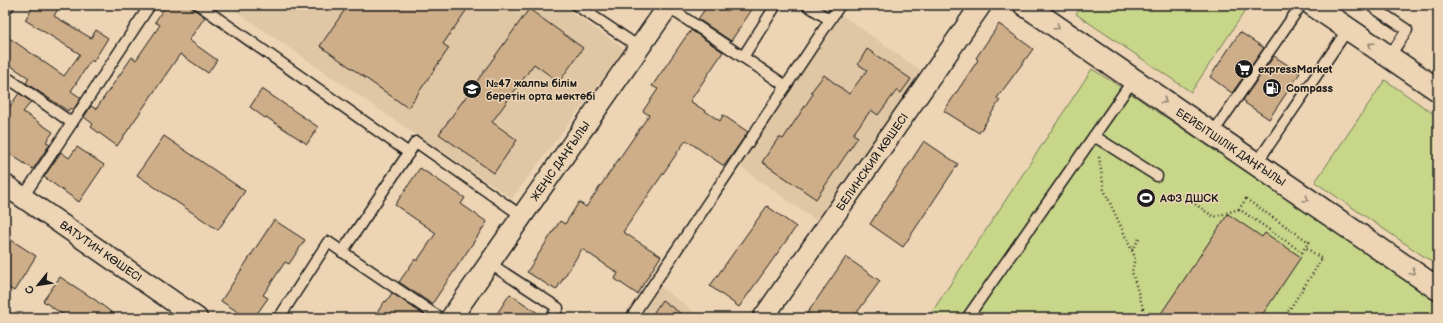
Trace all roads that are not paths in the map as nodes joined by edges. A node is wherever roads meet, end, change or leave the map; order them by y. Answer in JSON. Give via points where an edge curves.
{"nodes":[{"id":1,"x":9,"y":5,"type":"edge"},
{"id":2,"x":150,"y":5,"type":"edge"},
{"id":3,"x":199,"y":5,"type":"edge"},
{"id":4,"x":576,"y":5,"type":"edge"},
{"id":5,"x":776,"y":5,"type":"edge"},
{"id":6,"x":807,"y":5,"type":"edge"},
{"id":7,"x":840,"y":5,"type":"edge"},
{"id":8,"x":981,"y":5,"type":"edge"},
{"id":9,"x":1025,"y":5,"type":"edge"},
{"id":10,"x":1300,"y":5,"type":"edge"},
{"id":11,"x":1313,"y":5,"type":"edge"},
{"id":12,"x":1370,"y":5,"type":"edge"},
{"id":13,"x":668,"y":6,"type":"edge"},
{"id":14,"x":5,"y":11,"type":"edge"},
{"id":15,"x":830,"y":20,"type":"junction"},
{"id":16,"x":1348,"y":29,"type":"junction"},
{"id":17,"x":639,"y":48,"type":"junction"},
{"id":18,"x":743,"y":57,"type":"junction"},
{"id":19,"x":1389,"y":57,"type":"junction"},
{"id":20,"x":5,"y":76,"type":"edge"},
{"id":21,"x":1133,"y":80,"type":"junction"},
{"id":22,"x":786,"y":86,"type":"junction"},
{"id":23,"x":1438,"y":90,"type":"edge"},
{"id":24,"x":72,"y":123,"type":"junction"},
{"id":25,"x":1212,"y":134,"type":"junction"},
{"id":26,"x":1094,"y":136,"type":"junction"},
{"id":27,"x":409,"y":153,"type":"junction"},
{"id":28,"x":1256,"y":164,"type":"junction"},
{"id":29,"x":1157,"y":176,"type":"dead end"},
{"id":30,"x":5,"y":185,"type":"edge"},
{"id":31,"x":23,"y":197,"type":"junction"},
{"id":32,"x":522,"y":216,"type":"junction"},
{"id":33,"x":342,"y":252,"type":"junction"},
{"id":34,"x":489,"y":263,"type":"junction"},
{"id":35,"x":1438,"y":289,"type":"edge"},
{"id":36,"x":197,"y":318,"type":"edge"},
{"id":37,"x":279,"y":318,"type":"edge"},
{"id":38,"x":440,"y":318,"type":"edge"},
{"id":39,"x":451,"y":318,"type":"edge"},
{"id":40,"x":552,"y":318,"type":"edge"},
{"id":41,"x":631,"y":318,"type":"edge"},
{"id":42,"x":763,"y":318,"type":"edge"},
{"id":43,"x":967,"y":318,"type":"edge"}],
"edges":[{"from":1,"to":14,"type":"lane"},
{"from":2,"to":24,"type":"lane"},
{"from":3,"to":27,"type":"lane"},
{"from":4,"to":17,"type":"lane"},
{"from":5,"to":18,"type":"lane"},
{"from":6,"to":15,"type":"lane"},
{"from":7,"to":15,"type":"lane"},
{"from":8,"to":42,"type":"street","name":"БЕЛИНСКИЙ КӨШЕСІ"},
{"from":9,"to":21,"type":"main road","name":"БЕЙБІТШІЛІК ДАҢҒЫЛЫ","one_way":true},
{"from":10,"to":25,"type":"lane"},
{"from":11,"to":16,"type":"main road"},
{"from":12,"to":19,"type":"lane","via":[[1407,30]]},
{"from":13,"to":17,"type":"street","name":"ЖЕҢІС ДАҢҒЫЛЫ"},
{"from":13,"to":18,"type":"lane"},
{"from":15,"to":22,"type":"lane"},
{"from":19,"to":16,"type":"main road","one_way":true},
{"from":16,"to":28,"type":"lane"},
{"from":17,"to":32,"type":"street","name":"ЖЕҢІС ДАҢҒЫЛЫ"},
{"from":18,"to":22,"type":"lane"},
{"from":19,"to":23,"type":"main road"},
{"from":20,"to":24,"type":"lane"},
{"from":21,"to":25,"type":"main road","name":"БЕЙБІТШІЛІК ДАҢҒЫЛЫ","one_way":true},
{"from":21,"to":26,"type":"lane"},
{"from":22,"to":41,"type":"lane"},
{"from":24,"to":31,"type":"lane"},
{"from":25,"to":28,"type":"main road","name":"БЕЙБІТШІЛІК ДАҢҒЫЛЫ"},
{"from":26,"to":29,"type":"lane"},
{"from":26,"to":43,"type":"lane"},
{"from":27,"to":32,"type":"lane","via":[[416,142]]},
{"from":27,"to":33,"type":"lane"},
{"from":28,"to":35,"type":"main road","name":"БЕЙБІТШІЛІК ДАҢҒЫЛЫ","one_way":true},
{"from":30,"to":31,"type":"street","name":"ВАТУТИН КӨШЕСІ"},
{"from":31,"to":36,"type":"street","name":"ВАТУТИН КӨШЕСІ"},
{"from":32,"to":34,"type":"street","name":"ЖЕҢІС ДАҢҒЫЛЫ"},
{"from":33,"to":37,"type":"lane","via":[[328,242]]},
{"from":33,"to":38,"type":"lane"},
{"from":34,"to":39,"type":"street","name":"ЖЕҢІС ДАҢҒЫЛЫ"},
{"from":34,"to":40,"type":"lane","via":[[558,308]]}]}
